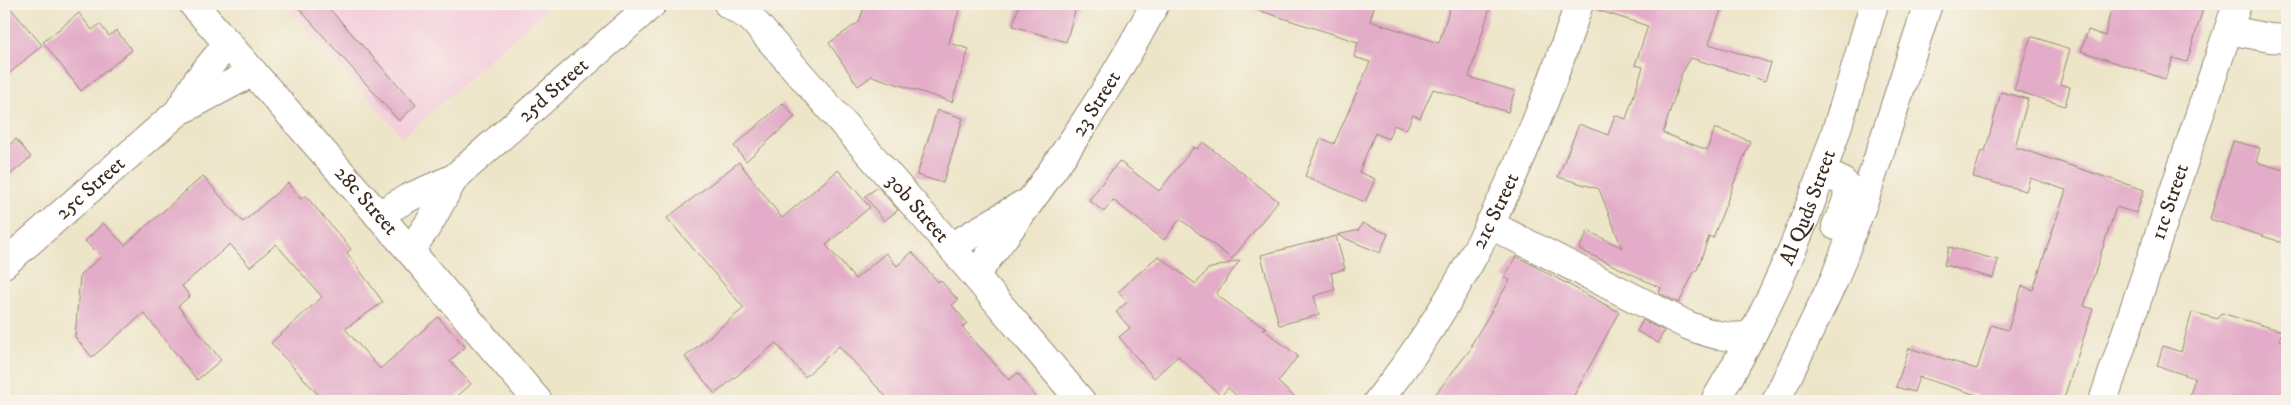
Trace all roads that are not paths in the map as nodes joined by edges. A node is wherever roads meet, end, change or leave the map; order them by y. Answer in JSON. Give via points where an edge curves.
{"nodes":[{"id":1,"x":193,"y":4,"type":"edge"},
{"id":2,"x":652,"y":4,"type":"edge"},
{"id":3,"x":728,"y":4,"type":"edge"},
{"id":4,"x":1155,"y":4,"type":"edge"},
{"id":5,"x":1579,"y":4,"type":"edge"},
{"id":6,"x":1874,"y":4,"type":"edge"},
{"id":7,"x":1928,"y":4,"type":"edge"},
{"id":8,"x":748,"y":11,"type":"edge"},
{"id":9,"x":2233,"y":15,"type":"edge"},
{"id":10,"x":2287,"y":38,"type":"edge"},
{"id":11,"x":228,"y":43,"type":"junction"},
{"id":12,"x":253,"y":72,"type":"junction"},
{"id":13,"x":178,"y":112,"type":"junction"},
{"id":14,"x":454,"y":178,"type":"junction"},
{"id":15,"x":1821,"y":178,"type":"junction"},
{"id":16,"x":1031,"y":199,"type":"junction"},
{"id":17,"x":378,"y":215,"type":"junction"},
{"id":18,"x":1489,"y":224,"type":"junction"},
{"id":19,"x":951,"y":247,"type":"junction"},
{"id":20,"x":410,"y":251,"type":"junction"},
{"id":21,"x":4,"y":264,"type":"edge"},
{"id":22,"x":975,"y":275,"type":"junction"},
{"id":23,"x":1753,"y":333,"type":"junction"},
{"id":24,"x":538,"y":401,"type":"edge"},
{"id":25,"x":1082,"y":401,"type":"edge"},
{"id":26,"x":1378,"y":401,"type":"edge"},
{"id":27,"x":1715,"y":401,"type":"edge"},
{"id":28,"x":1767,"y":401,"type":"edge"},
{"id":29,"x":1776,"y":401,"type":"edge"},
{"id":30,"x":2103,"y":401,"type":"edge"}],
"edges":[{"from":1,"to":11,"type":"street","name":"28c Street"},
{"from":2,"to":14,"type":"street","name":"25d Street"},
{"from":3,"to":8,"type":"street","name":"30b Street"},
{"from":4,"to":16,"type":"street","name":"23 Street","via":[[1085,126]]},
{"from":5,"to":18,"type":"street","name":"21c Street","via":[[1528,143]]},
{"from":6,"to":15,"type":"street","name":"Al Quds Street"},
{"from":7,"to":29,"type":"street","via":[[1865,198],[1835,278]]},
{"from":8,"to":19,"type":"street","name":"30b Street"},
{"from":9,"to":10,"type":"street"},
{"from":9,"to":30,"type":"street","name":"11c Street"},
{"from":11,"to":12,"type":"street","name":"28c Street"},
{"from":11,"to":13,"type":"street","name":"25c Street","via":[[197,81]]},
{"from":12,"to":13,"type":"street","name":"25c Street"},
{"from":12,"to":17,"type":"street","name":"28c Street"},
{"from":13,"to":21,"type":"street","name":"25c Street"},
{"from":14,"to":17,"type":"street","name":"25d Street"},
{"from":14,"to":20,"type":"street","name":"25d Street"},
{"from":15,"to":23,"type":"street","name":"Al Quds Street"},
{"from":15,"to":28,"type":"street","via":[[1838,179],[1847,188],[1848,195]]},
{"from":16,"to":19,"type":"street","name":"23 Street"},
{"from":16,"to":22,"type":"street","name":"23 Street"},
{"from":17,"to":20,"type":"street","name":"28c Street"},
{"from":18,"to":23,"type":"street","via":[[1687,325],[1730,336],[1744,337]]},
{"from":18,"to":26,"type":"street","name":"21c Street","via":[[1458,282],[1414,352]]},
{"from":19,"to":22,"type":"street","name":"30b Street"},
{"from":20,"to":24,"type":"street","name":"28c Street"},
{"from":22,"to":25,"type":"street","name":"30b Street"},
{"from":23,"to":27,"type":"street","name":"Al Quds Street"}]}
